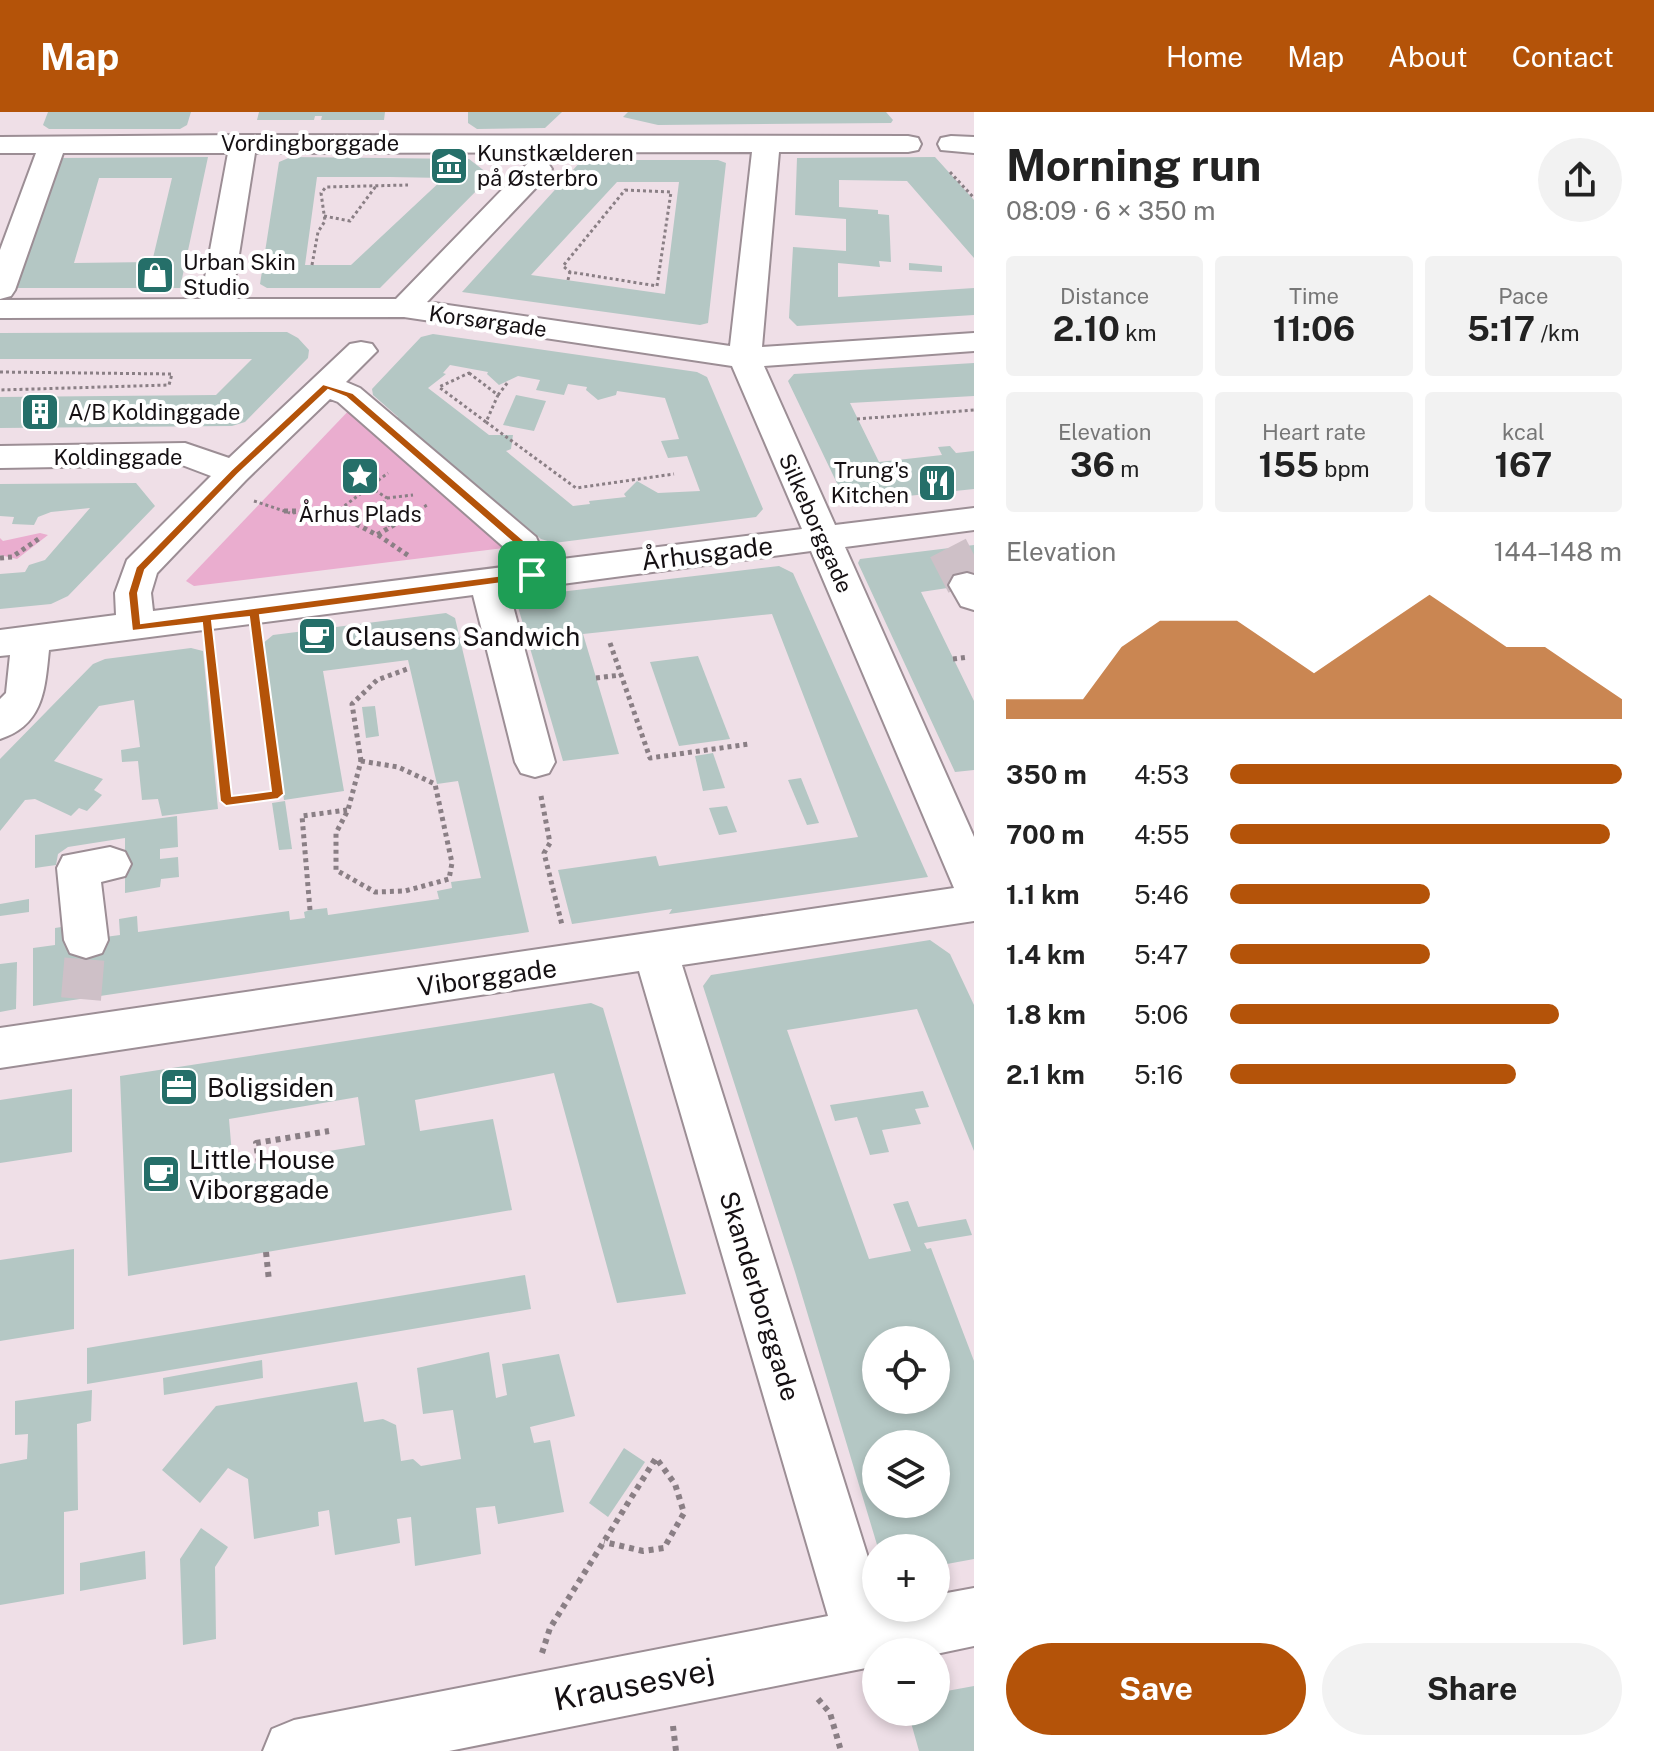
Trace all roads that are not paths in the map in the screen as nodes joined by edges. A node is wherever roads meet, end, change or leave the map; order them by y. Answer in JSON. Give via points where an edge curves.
{"nodes":[{"id":1,"x":438,"y":112,"type":"edge"},
{"id":2,"x":231,"y":136,"type":"junction"},
{"id":3,"x":7,"y":139,"type":"edge"},
{"id":4,"x":437,"y":143,"type":"junction"},
{"id":5,"x":53,"y":144,"type":"junction"},
{"id":6,"x":766,"y":144,"type":"junction"},
{"id":7,"x":908,"y":144,"type":"dead end"},
{"id":8,"x":538,"y":169,"type":"dead end"},
{"id":9,"x":0,"y":174,"type":"edge"},
{"id":10,"x":0,"y":290,"type":"edge"},
{"id":11,"x":404,"y":308,"type":"junction"},
{"id":12,"x":0,"y":309,"type":"edge"},
{"id":13,"x":215,"y":309,"type":"junction"},
{"id":14,"x":974,"y":342,"type":"edge"},
{"id":15,"x":361,"y":351,"type":"dead end"},
{"id":16,"x":745,"y":358,"type":"junction"},
{"id":17,"x":327,"y":386,"type":"junction"},
{"id":18,"x":0,"y":457,"type":"edge"},
{"id":19,"x":234,"y":472,"type":"junction"},
{"id":20,"x":974,"y":519,"type":"edge"},
{"id":21,"x":822,"y":538,"type":"junction"},
{"id":22,"x":532,"y":575,"type":"junction"},
{"id":23,"x":488,"y":582,"type":"junction"},
{"id":24,"x":136,"y":628,"type":"junction"},
{"id":25,"x":15,"y":642,"type":"edge"},
{"id":26,"x":0,"y":724,"type":"edge"},
{"id":27,"x":535,"y":762,"type":"road end"},
{"id":28,"x":110,"y":864,"type":"dead end"},
{"id":29,"x":974,"y":885,"type":"edge"},
{"id":30,"x":974,"y":903,"type":"edge"},
{"id":31,"x":86,"y":940,"type":"tunnel mouth"},
{"id":32,"x":656,"y":952,"type":"junction"},
{"id":33,"x":0,"y":1048,"type":"edge"},
{"id":34,"x":974,"y":1617,"type":"edge"},
{"id":35,"x":864,"y":1638,"type":"edge"},
{"id":36,"x":869,"y":1638,"type":"edge"},
{"id":37,"x":862,"y":1639,"type":"edge"},
{"id":38,"x":294,"y":1751,"type":"edge"}],
"edges":[{"from":1,"to":4,"type":"street"},
{"from":2,"to":4,"type":"street","name":"Vordingborggade"},
{"from":2,"to":5,"type":"street","name":"Vordingborggade"},
{"from":2,"to":13,"type":"street"},
{"from":3,"to":5,"type":"street","name":"Vordingborggade"},
{"from":3,"to":9,"type":"street"},
{"from":4,"to":6,"type":"street","name":"Vordingborggade","via":[[587,131]]},
{"from":5,"to":10,"type":"street"},
{"from":6,"to":7,"type":"street","name":"Vordingborggade"},
{"from":6,"to":16,"type":"street","name":"Silkeborggade"},
{"from":8,"to":11,"type":"street"},
{"from":11,"to":13,"type":"street","name":"Korsørgade"},
{"from":11,"to":16,"type":"street","name":"Korsørgade"},
{"from":12,"to":13,"type":"street","name":"Korsørgade","via":[[115,301]]},
{"from":14,"to":16,"type":"street","name":"Korsørgade"},
{"from":15,"to":17,"type":"street"},
{"from":16,"to":21,"type":"street","name":"Silkeborggade"},
{"from":17,"to":19,"type":"street"},
{"from":17,"to":22,"type":"street","via":[[349,395],[523,545]]},
{"from":18,"to":19,"type":"street","name":"Koldinggade","via":[[185,454]]},
{"from":19,"to":24,"type":"street","via":[[140,569],[133,593]]},
{"from":20,"to":21,"type":"street","name":"Århusgade","via":[[942,536]]},
{"from":21,"to":22,"type":"street","name":"Århusgade"},
{"from":21,"to":29,"type":"street","name":"Silkeborggade"},
{"from":22,"to":23,"type":"street","name":"Århusgade"},
{"from":23,"to":24,"type":"street","name":"Århusgade"},
{"from":23,"to":27,"type":"street"},
{"from":24,"to":25,"type":"street","name":"Århusgade"},
{"from":25,"to":26,"type":"street","via":[[25,698]]},
{"from":28,"to":31,"type":"street","via":[[78,868]]},
{"from":30,"to":32,"type":"street","name":"Viborggade"},
{"from":32,"to":33,"type":"street","name":"Viborggade","via":[[81,1018]]},
{"from":32,"to":35,"type":"street","name":"Skanderborggade"},
{"from":34,"to":36,"type":"street","name":"Krausesvej"},
{"from":37,"to":38,"type":"street","name":"Krausesvej"}]}
